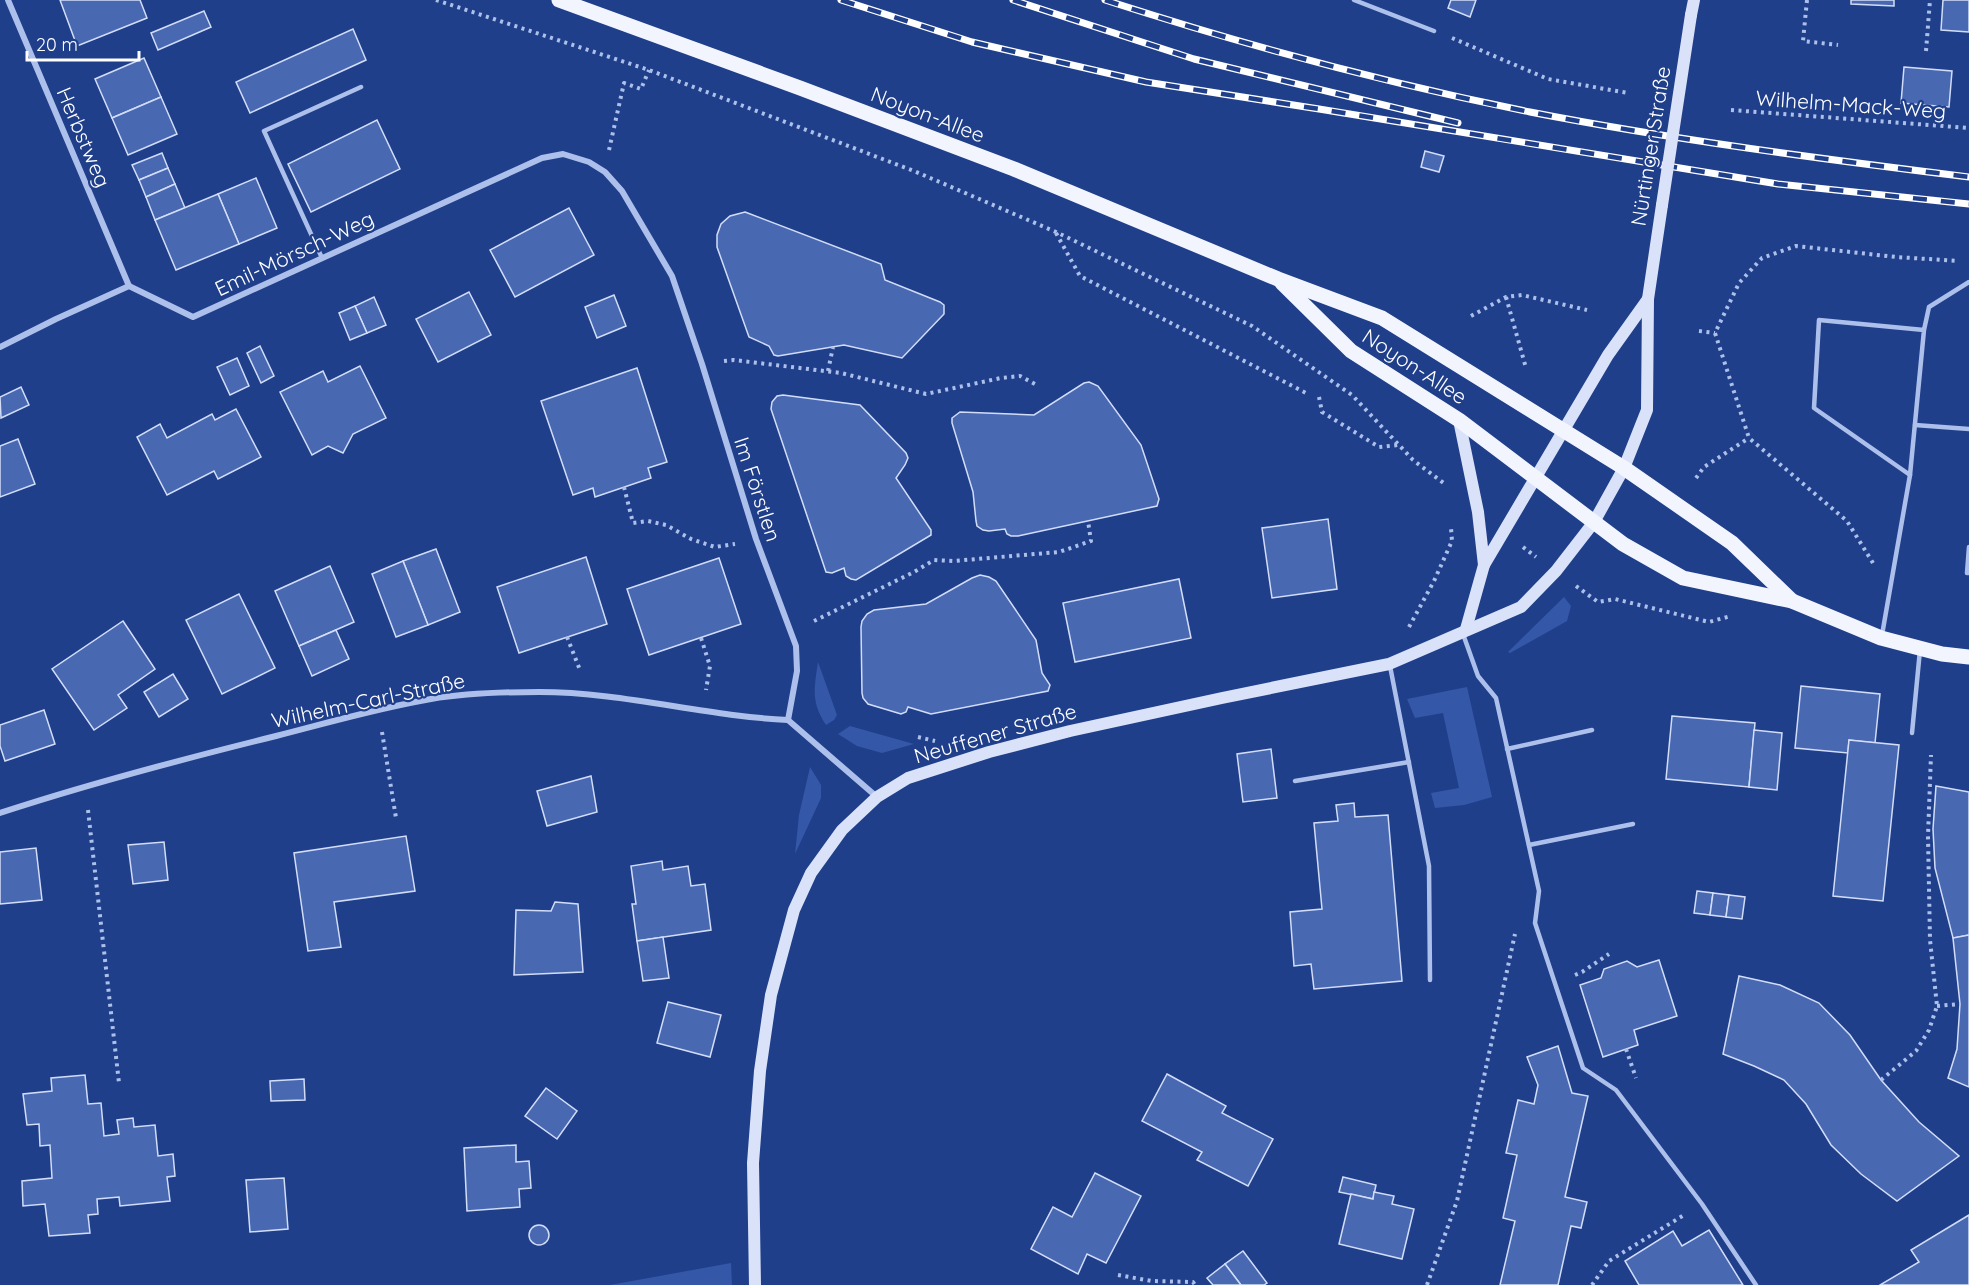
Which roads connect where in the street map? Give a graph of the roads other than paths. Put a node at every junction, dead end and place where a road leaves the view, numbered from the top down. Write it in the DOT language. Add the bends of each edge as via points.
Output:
graph roads {
  1 [pos="8,0"];
  2 [pos="559,0"];
  3 [pos="1354,0"];
  4 [pos="1694,0"];
  5 [pos="1434,31"];
  6 [pos="361,87"];
  7 [pos="605,172"];
  8 [pos="322,258"];
  9 [pos="1278,279"];
  10 [pos="1969,282"];
  11 [pos="129,286"];
  12 [pos="1648,299"];
  13 [pos="1924,330"];
  14 [pos="0,347"];
  15 [pos="1459,420"];
  16 [pos="1915,425"];
  17 [pos="1969,429"];
  18 [pos="1565,431"];
  19 [pos="1624,468"];
  20 [pos="1910,475"];
  21 [pos="1537,477"];
  22 [pos="1594,522"];
  23 [pos="1969,547"];
  24 [pos="1484,565"];
  25 [pos="1969,573"];
  26 [pos="1792,601"];
  27 [pos="1464,630"];
  28 [pos="1881,638"];
  29 [pos="1920,647"];
  30 [pos="1969,657"];
  31 [pos="1389,664"];
  32 [pos="788,720"];
  33 [pos="1592,730"];
  34 [pos="1912,733"];
  35 [pos="1507,748"];
  36 [pos="1409,762"];
  37 [pos="1295,781"];
  38 [pos="877,797"];
  39 [pos="0,813"];
  40 [pos="1633,824"];
  41 [pos="1529,846"];
  42 [pos="1430,980"];
  43 [pos="755,1285"];
  44 [pos="1756,1285"];
  1 -- 11 [label="street, Herbstweg"];
  2 -- 9 [label="main road, Noyon-Allee" via="1003,165"];
  3 -- 5 [label="lane"];
  4 -- 12 [label="main road, Nürtinger Straße, bridge"];
  6 -- 8 [label="lane" via="264,132"];
  7 -- 8 [label="street, Emil-Mörsch-Weg" via="589,162 562,154 542,158"];
  7 -- 32 [label="street, Im Förstlen" via="622,191 672,276 702,364 756,539 796,646"];
  8 -- 11 [label="street, Emil-Mörsch-Weg" via="193,317"];
  9 -- 15 [label="main road, Noyon-Allee" via="1351,351"];
  9 -- 18 [label="main road, Noyon-Allee" via="1382,318"];
  10 -- 13 [label="lane" via="1929,307"];
  11 -- 14 [label="street"];
  12 -- 18 [label="main road, Nürtinger Straße" via="1608,355"];
  12 -- 19 [label="main road, Nürtinger Straße" via="1647,410"];
  13 -- 16 [label="lane"];
  13 -- 20 [label="lane" via="1819,320 1814,408"];
  15 -- 21 [label="main road, Noyon-Allee"];
  15 -- 24 [label="main road" via="1478,512"];
  16 -- 17 [label="lane"];
  16 -- 20 [label="lane"];
  18 -- 19 [label="main road"];
  18 -- 21 [label="main road, Nürtinger Straße"];
  19 -- 22 [label="main road, Nürtinger Straße"];
  19 -- 26 [label="main road" via="1732,543"];
  20 -- 28 [label="lane"];
  21 -- 22 [label="main road"];
  21 -- 24 [label="main road"];
  22 -- 26 [label="main road" via="1623,544 1683,578"];
  22 -- 27 [label="main road, Nürtinger Straße" via="1556,571 1521,607"];
  23 -- 25 [label="lane"];
  24 -- 27 [label="main road"];
  26 -- 28 [label="main road"];
  27 -- 31 [label="main road, Neuffener Straße"];
  27 -- 35 [label="lane" via="1478,676 1496,698"];
  28 -- 29 [label="main road"];
  29 -- 30 [label="main road"];
  29 -- 34 [label="lane"];
  31 -- 36 [label="lane"];
  31 -- 38 [label="main road, Neuffener Straße" via="1210,700 989,752 908,778"];
  32 -- 38 [label="street"];
  32 -- 39 [label="street, Wilhelm-Carl-Straße" via="704,712 579,692 484,693 431,699 85,785"];
  33 -- 35 [label="lane"];
  35 -- 41 [label="lane"];
  36 -- 37 [label="lane"];
  36 -- 42 [label="lane" via="1429,866"];
  38 -- 43 [label="main road, Neuffener Straße" via="842,830 811,873 794,910 771,995 753,1163"];
  40 -- 41 [label="lane"];
  41 -- 44 [label="lane" via="1539,891 1535,924 1583,1068 1616,1090 1702,1204"];
}
